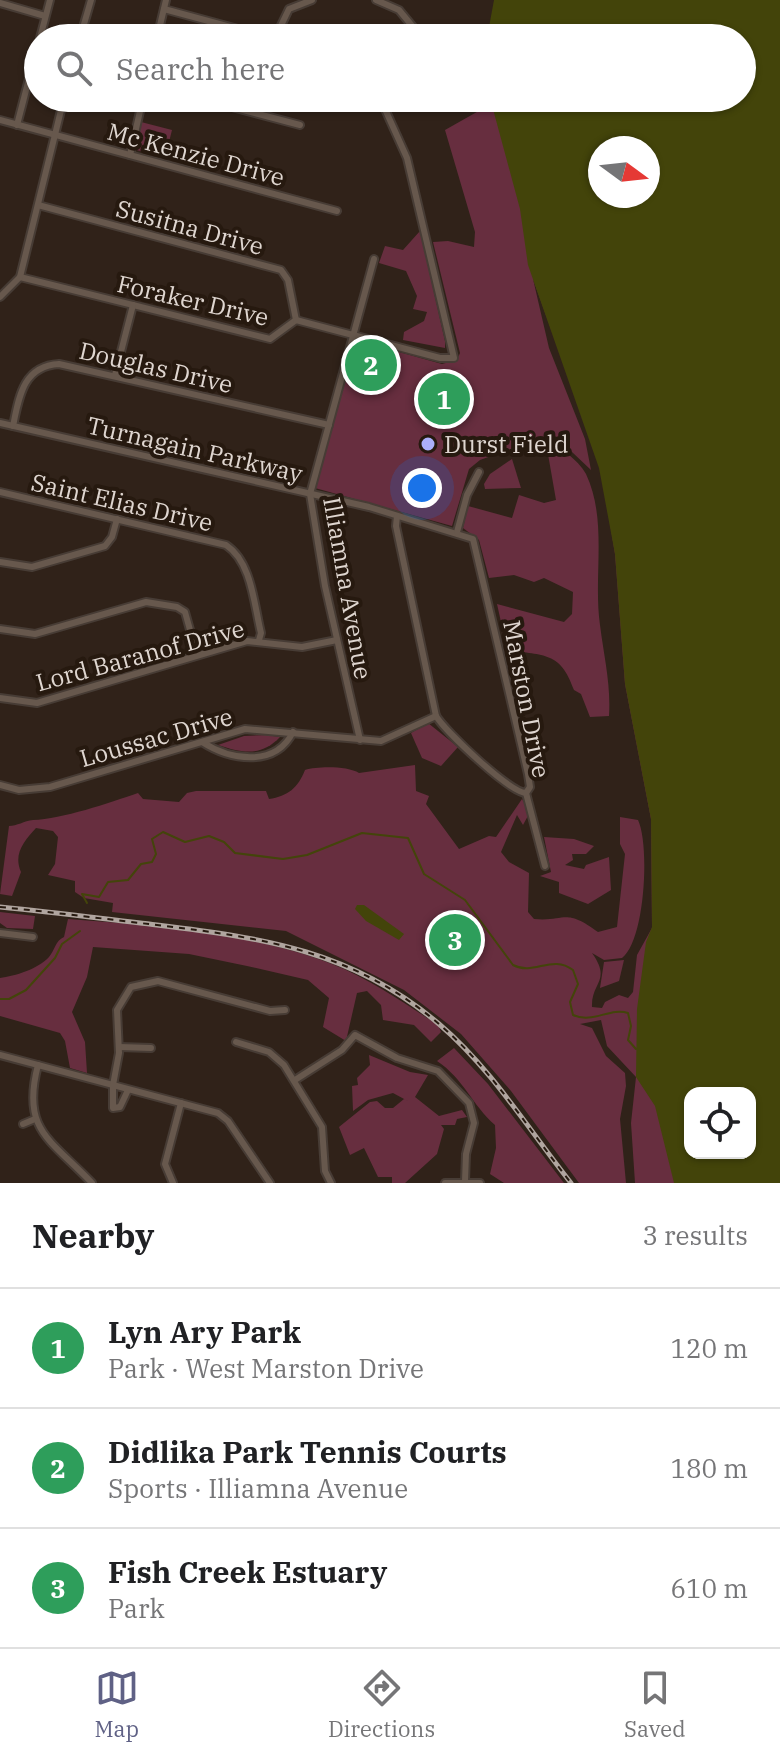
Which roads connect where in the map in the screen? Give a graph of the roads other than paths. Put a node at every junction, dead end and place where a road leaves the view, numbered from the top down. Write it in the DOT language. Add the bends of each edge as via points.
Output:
graph roads {
  1 [pos="50,0"];
  2 [pos="91,0"];
  3 [pos="166,0"];
  4 [pos="312,0"];
  5 [pos="376,0"];
  6 [pos="0,3"];
  7 [pos="164,9"];
  8 [pos="45,16"];
  9 [pos="43,24"];
  10 [pos="84,24"];
  11 [pos="160,24"];
  12 [pos="220,24"];
  13 [pos="281,24"];
  14 [pos="411,24"];
  15 [pos="24,98"];
  16 [pos="61,112"];
  17 [pos="140,112"];
  18 [pos="251,112"];
  19 [pos="386,112"];
  20 [pos="0,120"];
  21 [pos="17,125"];
  22 [pos="300,125"];
  23 [pos="57,136"];
  24 [pos="130,155"];
  25 [pos="38,205"];
  26 [pos="337,211"];
  27 [pos="374,259"];
  28 [pos="20,277"];
  29 [pos="0,297"];
  30 [pos="133,305"];
  31 [pos="296,320"];
  32 [pos="353,335"];
  33 [pos="115,375"];
  34 [pos="0,423"];
  35 [pos="329,425"];
  36 [pos="13,426"];
  37 [pos="479,472"];
  38 [pos="0,492"];
  39 [pos="310,494"];
  40 [pos="397,516"];
  41 [pos="117,519"];
  42 [pos="457,532"];
  43 [pos="473,539"];
  44 [pos="0,562"];
  45 [pos="0,629"];
  46 [pos="259,640"];
  47 [pos="337,640"];
  48 [pos="197,655"];
  49 [pos="0,698"];
  50 [pos="436,716"];
  51 [pos="293,732"];
  52 [pos="360,740"];
  53 [pos="202,742"];
  54 [pos="0,785"];
  55 [pos="526,793"];
  56 [pos="545,866"];
  57 [pos="0,933"];
  58 [pos="33,937"];
  59 [pos="285,1010"];
  60 [pos="236,1042"];
  61 [pos="119,1047"];
  62 [pos="151,1048"];
  63 [pos="0,1055"];
  64 [pos="38,1065"];
  65 [pos="295,1080"];
  66 [pos="113,1085"];
  67 [pos="128,1090"];
  68 [pos="181,1103"];
  69 [pos="35,1119"];
  70 [pos="23,1124"];
  71 [pos="465,1181"];
  72 [pos="92,1183"];
  73 [pos="173,1183"];
  74 [pos="270,1183"];
  75 [pos="331,1183"];
  76 [pos="445,1183"];
  77 [pos="480,1183"];
  1 -- 8 [label="street"];
  2 -- 10 [label="street"];
  3 -- 7 [label="street"];
  4 -- 13 [label="street" via="289,9"];
  5 -- 14 [label="street" via="399,10"];
  6 -- 8 [label="street"];
  7 -- 11 [label="street"];
  7 -- 12 [label="street"];
  8 -- 9 [label="street"];
  15 -- 21 [label="street"];
  16 -- 23 [label="street"];
  17 -- 24 [label="street"];
  18 -- 22 [label="street"];
  19 -- 32 [label="street, Foraker Drive" via="407,158 454,358"];
  20 -- 21 [label="street, Mc Kenzie Drive"];
  21 -- 23 [label="street, Mc Kenzie Drive"];
  23 -- 24 [label="street, Mc Kenzie Drive"];
  23 -- 25 [label="street"];
  24 -- 26 [label="street, Mc Kenzie Drive"];
  25 -- 28 [label="street"];
  25 -- 31 [label="street, Susitna Drive" via="281,270"];
  27 -- 32 [label="street, Illiamna Avenue"];
  28 -- 29 [label="street"];
  28 -- 30 [label="street, Foraker Drive"];
  30 -- 31 [label="street, Foraker Drive" via="270,339"];
  30 -- 33 [label="street"];
  31 -- 32 [label="street, Foraker Drive"];
  32 -- 35 [label="street, Illiamna Avenue"];
  33 -- 35 [label="street, Douglas Drive"];
  33 -- 36 [label="street, Douglas Drive" via="59,364 41,367 23,384"];
  34 -- 36 [label="street, Turnagain Parkway"];
  35 -- 39 [label="street, Illiamna Avenue"];
  36 -- 39 [label="street, Turnagain Parkway"];
  37 -- 42 [label="street"];
  38 -- 41 [label="street, Saint Elias Drive"];
  39 -- 40 [label="street, Turnagain Parkway"];
  39 -- 47 [label="street, Illiamna Avenue"];
  40 -- 42 [label="street, Turnagain Parkway"];
  40 -- 50 [label="street"];
  41 -- 44 [label="street" via="105,546 32,567"];
  41 -- 46 [label="street, Saint Elias Drive" via="221,543 235,551 244,566"];
  42 -- 43 [label="street, Turnagain Parkway"];
  43 -- 55 [label="street, Marston Drive" via="528,774"];
  45 -- 48 [label="street" via="35,634 151,602 183,610"];
  46 -- 47 [label="street, Lord Baranof Drive" via="295,647"];
  46 -- 48 [label="street, Lord Baranof Drive"];
  47 -- 52 [label="street, Illiamna Avenue"];
  48 -- 49 [label="street, Lord Baranof Drive" via="37,703"];
  50 -- 52 [label="street, Loussac Drive" via="389,739"];
  50 -- 55 [label="street" via="487,766"];
  51 -- 52 [label="street, Loussac Drive"];
  51 -- 53 [label="street, Loussac Drive" via="245,729"];
  51 -- 53 [label="street" via="283,745 257,758"];
  53 -- 54 [label="street, Loussac Drive" via="50,787 19,790"];
  55 -- 56 [label="street, Marston Drive"];
  57 -- 58 [label="street"];
  59 -- 61 [label="street" via="270,1011 146,981 131,987 118,1006"];
  60 -- 65 [label="street" via="274,1055"];
  61 -- 62 [label="street"];
  61 -- 66 [label="street"];
  63 -- 64 [label="street"];
  64 -- 66 [label="street"];
  64 -- 69 [label="street" via="30,1100"];
  65 -- 71 [label="street" via="342,1050 355,1035 397,1058 438,1071 469,1103 474,1123"];
  65 -- 75 [label="street" via="322,1127 325,1171"];
  66 -- 67 [label="street"];
  66 -- 67 [label="street" via="115,1109"];
  67 -- 68 [label="street"];
  68 -- 73 [label="street" via="165,1164"];
  68 -- 74 [label="street" via="225,1118"];
  69 -- 70 [label="street"];
  69 -- 72 [label="street"];
  71 -- 76 [label="street"];
  71 -- 77 [label="street"];
}
